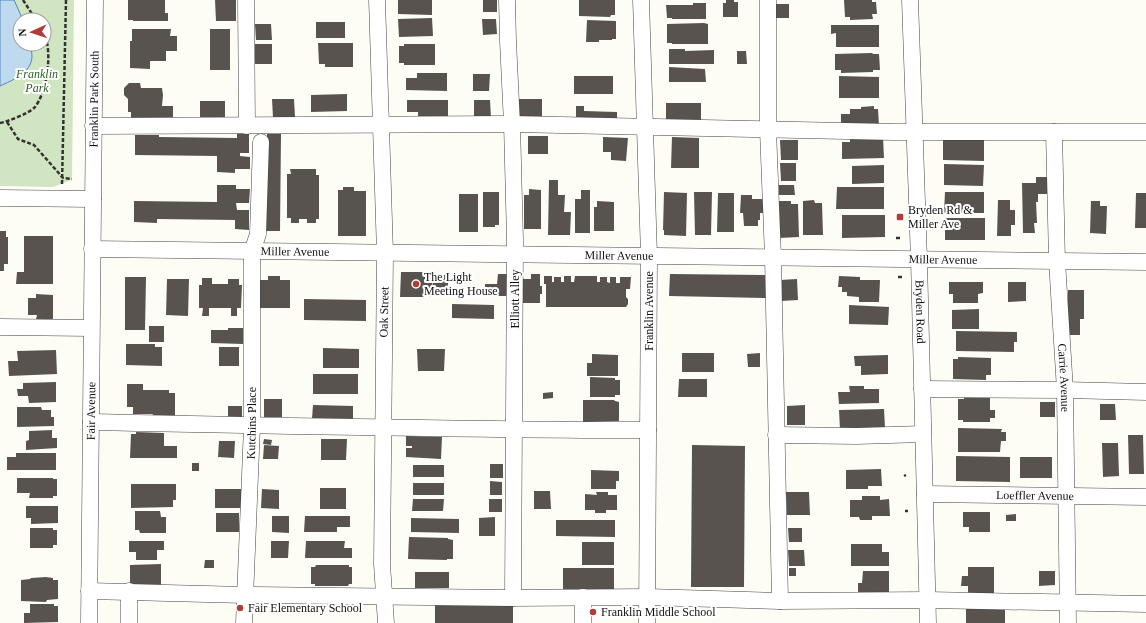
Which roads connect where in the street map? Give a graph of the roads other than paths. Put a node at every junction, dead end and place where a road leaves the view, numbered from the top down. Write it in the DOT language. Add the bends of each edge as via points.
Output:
graph roads {
  1 [pos="94,0"];
  2 [pos="246,0"];
  3 [pos="377,0"];
  4 [pos="507,0"];
  5 [pos="641,0"];
  6 [pos="768,0"];
  7 [pos="910,0"];
  8 [pos="512,124"];
  9 [pos="381,125"];
  10 [pos="93,126"];
  11 [pos="247,126"];
  12 [pos="645,128"];
  13 [pos="768,130"];
  14 [pos="1054,132"];
  15 [pos="1146,132"];
  16 [pos="915,133"];
  17 [pos="261,142"];
  18 [pos="0,198"];
  19 [pos="93,198"];
  20 [pos="92,249"];
  21 [pos="252,252"];
  22 [pos="385,253"];
  23 [pos="515,254"];
  24 [pos="649,256"];
  25 [pos="773,257"];
  26 [pos="919,260"];
  27 [pos="1057,261"];
  28 [pos="1146,262"];
  29 [pos="0,327"];
  30 [pos="92,328"];
  31 [pos="922,389"];
  32 [pos="1065,390"];
  33 [pos="1146,392"];
  34 [pos="91,422"];
  35 [pos="252,426"];
  36 [pos="383,428"];
  37 [pos="514,430"];
  38 [pos="648,430"];
  39 [pos="923,434"];
  40 [pos="776,435"];
  41 [pos="925,494"];
  42 [pos="1066,496"];
  43 [pos="1146,497"];
  44 [pos="89,590"];
  45 [pos="128,591"];
  46 [pos="245,595"];
  47 [pos="383,596"];
  48 [pos="648,596"];
  49 [pos="583,597"];
  50 [pos="513,598"];
  51 [pos="928,600"];
  52 [pos="780,601"];
  53 [pos="1068,603"];
  54 [pos="1146,604"];
  55 [pos="89,623"];
  56 [pos="129,623"];
  57 [pos="244,623"];
  58 [pos="386,623"];
  59 [pos="583,623"];
  60 [pos="647,623"];
  61 [pos="928,623"];
  62 [pos="1068,623"];
  1 -- 10 [label="street, Franklin Park South"];
  2 -- 11 [label="street"];
  3 -- 9 [label="street, Oak Street"];
  4 -- 8 [label="street, Elliott Alley"];
  5 -- 12 [label="street, Franklin Avenue"];
  6 -- 13 [label="street"];
  7 -- 16 [label="street, Bryden Road"];
  8 -- 9 [label="street"];
  8 -- 12 [label="street"];
  8 -- 23 [label="street, Elliott Alley"];
  9 -- 11 [label="street"];
  9 -- 22 [label="street, Oak Street"];
  10 -- 11 [label="street"];
  10 -- 19 [label="street, Franklin Park South"];
  12 -- 13 [label="street"];
  12 -- 24 [label="street, Franklin Avenue"];
  13 -- 16 [label="street"];
  13 -- 25 [label="street"];
  14 -- 15 [label="street"];
  14 -- 16 [label="street"];
  14 -- 27 [label="street, Carrie Avenue"];
  16 -- 26 [label="street, Bryden Road"];
  17 -- 21 [label="street, Kutchins Place" via="258,234"];
  18 -- 19 [label="street"];
  19 -- 20 [label="street, Fair Avenue"];
  20 -- 21 [label="street, Miller Avenue"];
  20 -- 30 [label="street, Fair Avenue"];
  21 -- 22 [label="street, Miller Avenue"];
  21 -- 35 [label="street, Kutchins Place"];
  22 -- 23 [label="street, Miller Avenue"];
  22 -- 36 [label="street, Oak Street"];
  23 -- 24 [label="street, Miller Avenue"];
  23 -- 37 [label="street, Elliott Alley"];
  24 -- 25 [label="street, Miller Avenue"];
  24 -- 38 [label="street, Franklin Avenue"];
  25 -- 26 [label="street, Miller Avenue"];
  25 -- 40 [label="street"];
  26 -- 27 [label="street, Miller Avenue"];
  26 -- 31 [label="street, Bryden Road"];
  27 -- 28 [label="street, Miller Avenue"];
  27 -- 32 [label="street, Carrie Avenue"];
  29 -- 30 [label="street"];
  30 -- 34 [label="street, Fair Avenue"];
  31 -- 32 [label="street"];
  31 -- 39 [label="street, Bryden Road"];
  32 -- 33 [label="street"];
  32 -- 42 [label="street, Carrie Avenue"];
  34 -- 35 [label="street"];
  34 -- 44 [label="street, Fair Avenue"];
  35 -- 36 [label="street"];
  35 -- 46 [label="street, Kutchins Place"];
  36 -- 37 [label="street"];
  36 -- 47 [label="street, Oak Street"];
  37 -- 38 [label="street"];
  37 -- 50 [label="street, Elliott Alley"];
  38 -- 48 [label="street, Franklin Avenue"];
  39 -- 40 [label="street"];
  39 -- 41 [label="street, Bryden Road"];
  40 -- 52 [label="street"];
  41 -- 42 [label="street, Loeffler Avenue"];
  41 -- 51 [label="street, Bryden Road"];
  42 -- 43 [label="street, Loeffler Avenue"];
  42 -- 53 [label="street, Carrie Avenue"];
  44 -- 45 [label="street"];
  44 -- 55 [label="street, Fair Avenue"];
  45 -- 46 [label="street"];
  45 -- 56 [label="street"];
  46 -- 47 [label="street"];
  46 -- 57 [label="street, Kutchins Place"];
  47 -- 50 [label="street"];
  47 -- 58 [label="street, Oak Street"];
  48 -- 49 [label="street"];
  48 -- 52 [label="street"];
  48 -- 60 [label="street, Franklin Avenue"];
  49 -- 50 [label="street"];
  49 -- 59 [label="street"];
  51 -- 52 [label="street"];
  51 -- 53 [label="street"];
  51 -- 61 [label="street, Bryden Road"];
  53 -- 54 [label="street"];
  53 -- 62 [label="street, Carrie Avenue"];
}
